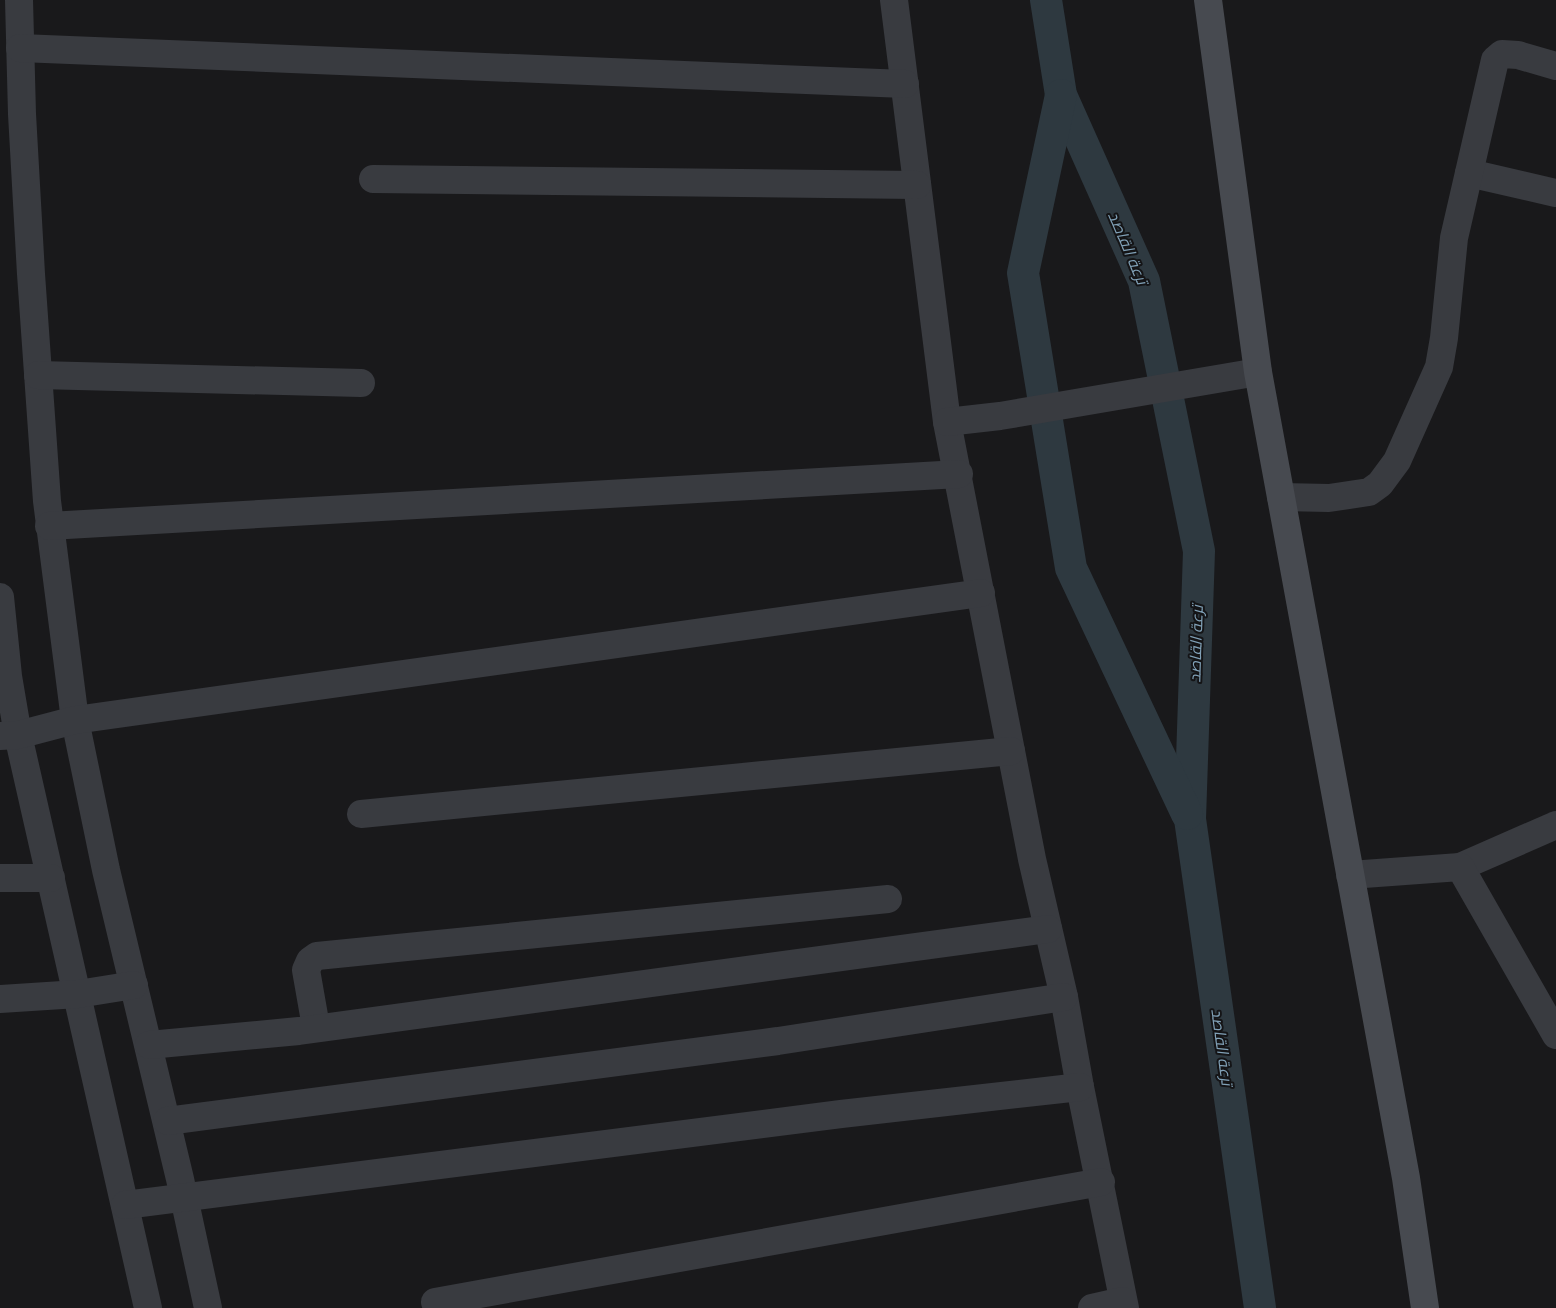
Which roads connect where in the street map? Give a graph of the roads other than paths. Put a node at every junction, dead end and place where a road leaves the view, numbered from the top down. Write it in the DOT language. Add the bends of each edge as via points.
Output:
graph roads {
  1 [pos="19,0"];
  2 [pos="894,0"];
  3 [pos="1208,0"];
  4 [pos="20,48"];
  5 [pos="1556,66"];
  6 [pos="905,84"];
  7 [pos="1469,173"];
  8 [pos="373,179"];
  9 [pos="917,185"];
  10 [pos="1556,193"];
  11 [pos="1258,372"];
  12 [pos="38,375"];
  13 [pos="361,382"];
  14 [pos="947,422"];
  15 [pos="959,474"];
  16 [pos="1281,497"];
  17 [pos="49,526"];
  18 [pos="980,593"];
  19 [pos="0,597"];
  20 [pos="76,720"];
  21 [pos="9,736"];
  22 [pos="1011,751"];
  23 [pos="361,814"];
  24 [pos="1556,825"];
  25 [pos="1460,868"];
  26 [pos="1350,875"];
  27 [pos="0,878"];
  28 [pos="50,878"];
  29 [pos="888,899"];
  30 [pos="1048,929"];
  31 [pos="134,985"];
  32 [pos="78,994"];
  33 [pos="1064,997"];
  34 [pos="0,999"];
  35 [pos="316,1027"];
  36 [pos="1556,1035"];
  37 [pos="149,1045"];
  38 [pos="1080,1087"];
  39 [pos="167,1121"];
  40 [pos="1101,1182"];
  41 [pos="184,1196"];
  42 [pos="125,1205"];
  43 [pos="435,1302"];
  44 [pos="1124,1304"];
  45 [pos="148,1308"];
  46 [pos="208,1308"];
  47 [pos="1092,1308"];
  48 [pos="1425,1308"];
  1 -- 4 [label="street"];
  2 -- 6 [label="street"];
  3 -- 11 [label="main road"];
  4 -- 6 [label="street"];
  4 -- 12 [label="street"];
  5 -- 7 [label="street" via="1518,55 1502,54 1495,60"];
  6 -- 9 [label="street"];
  7 -- 10 [label="street"];
  7 -- 16 [label="street" via="1454,238 1439,367 1397,461 1380,484 1369,492 1329,498"];
  8 -- 9 [label="street"];
  9 -- 14 [label="street"];
  11 -- 14 [label="street"];
  11 -- 16 [label="main road"];
  12 -- 13 [label="street"];
  12 -- 17 [label="street"];
  14 -- 15 [label="street"];
  15 -- 17 [label="street"];
  15 -- 18 [label="street"];
  16 -- 26 [label="main road"];
  17 -- 20 [label="street"];
  18 -- 20 [label="street"];
  18 -- 22 [label="street"];
  19 -- 21 [label="street" via="8,676"];
  20 -- 21 [label="street"];
  20 -- 31 [label="street" via="106,870"];
  21 -- 28 [label="street"];
  22 -- 23 [label="street"];
  22 -- 30 [label="street"];
  24 -- 25 [label="street"];
  25 -- 26 [label="street"];
  25 -- 36 [label="street"];
  26 -- 48 [label="main road" via="1406,1178"];
  27 -- 28 [label="street"];
  28 -- 32 [label="street"];
  29 -- 35 [label="street" via="317,956 306,970"];
  30 -- 33 [label="street"];
  30 -- 35 [label="street"];
  31 -- 32 [label="street"];
  31 -- 37 [label="street"];
  32 -- 34 [label="street"];
  32 -- 42 [label="street"];
  33 -- 38 [label="street"];
  33 -- 39 [label="street" via="778,1041"];
  35 -- 37 [label="street"];
  37 -- 39 [label="street"];
  38 -- 40 [label="street"];
  38 -- 41 [label="street"];
  39 -- 41 [label="street"];
  40 -- 43 [label="street"];
  40 -- 44 [label="street"];
  41 -- 42 [label="street"];
  41 -- 46 [label="street"];
  42 -- 45 [label="street"];
  44 -- 47 [label="street"];
}
